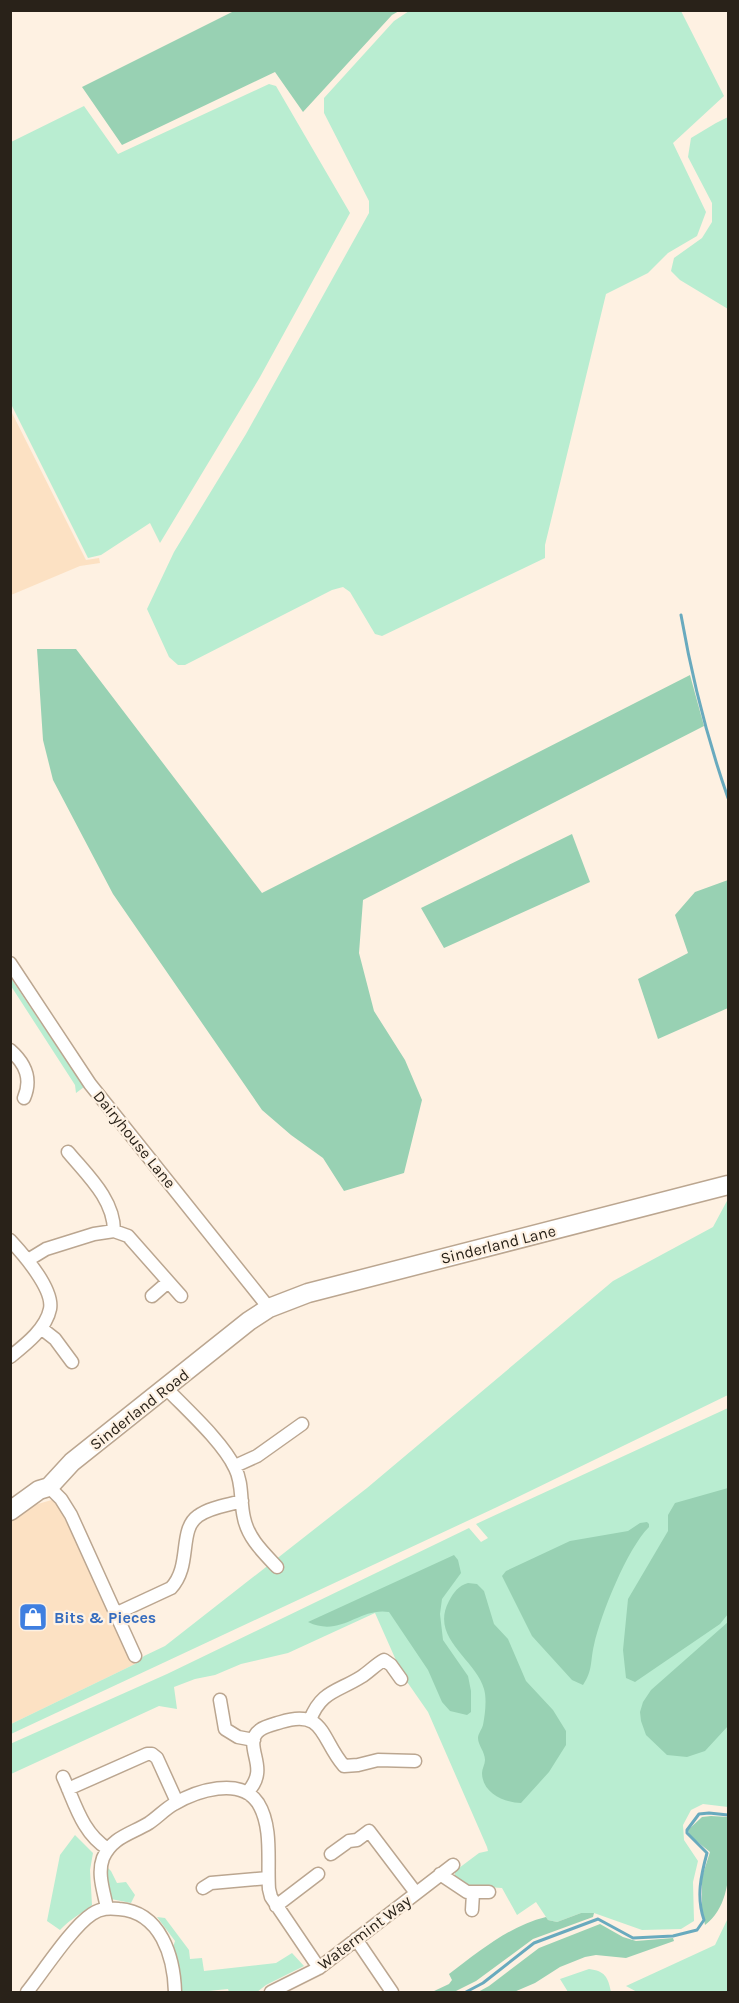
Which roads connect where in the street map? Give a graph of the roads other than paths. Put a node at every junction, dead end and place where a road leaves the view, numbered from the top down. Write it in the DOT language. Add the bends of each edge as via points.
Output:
graph roads {
  1 [pos="10,963"];
  2 [pos="10,1050"];
  3 [pos="24,1098"];
  4 [pos="68,1152"];
  5 [pos="729,1185"];
  6 [pos="114,1231"];
  7 [pos="10,1240"];
  8 [pos="27,1260"];
  9 [pos="168,1282"];
  10 [pos="152,1296"];
  11 [pos="181,1296"];
  12 [pos="269,1308"];
  13 [pos="41,1328"];
  14 [pos="10,1357"];
  15 [pos="72,1362"];
  16 [pos="166,1388"];
  17 [pos="302,1424"];
  18 [pos="235,1467"];
  19 [pos="49,1487"];
  20 [pos="242,1501"];
  21 [pos="10,1511"];
  22 [pos="277,1567"];
  23 [pos="115,1614"];
  24 [pos="135,1656"];
  25 [pos="401,1679"];
  26 [pos="220,1700"];
  27 [pos="310,1720"];
  28 [pos="254,1740"];
  29 [pos="415,1761"];
  30 [pos="63,1777"];
  31 [pos="68,1789"];
  32 [pos="247,1793"];
  33 [pos="177,1802"];
  34 [pos="108,1849"];
  35 [pos="331,1854"];
  36 [pos="453,1865"];
  37 [pos="318,1874"];
  38 [pos="440,1874"];
  39 [pos="268,1878"];
  40 [pos="204,1888"];
  41 [pos="489,1892"];
  42 [pos="416,1893"];
  43 [pos="473,1893"];
  44 [pos="276,1906"];
  45 [pos="107,1908"];
  46 [pos="472,1910"];
  47 [pos="356,1939"];
  48 [pos="319,1968"];
  49 [pos="27,1992"];
  50 [pos="175,1992"];
  51 [pos="271,1992"];
  52 [pos="392,1992"];
  1 -- 12 [label="street, Dairyhouse Lane" via="90,1084"];
  2 -- 3 [label="street" via="25,1070 29,1085"];
  4 -- 6 [label="street" via="106,1198"];
  5 -- 12 [label="street, Sinderland Lane" via="308,1293"];
  6 -- 8 [label="street" via="45,1249"];
  6 -- 9 [label="street" via="128,1236"];
  7 -- 8 [label="street"];
  8 -- 13 [label="street" via="45,1289 50,1308"];
  9 -- 10 [label="street"];
  9 -- 11 [label="street"];
  12 -- 16 [label="street, Sinderland Road"];
  13 -- 14 [label="street"];
  13 -- 15 [label="street"];
  16 -- 18 [label="street"];
  16 -- 19 [label="street, Sinderland Road" via="72,1462"];
  17 -- 18 [label="street"];
  18 -- 20 [label="street"];
  19 -- 21 [label="street, Sinderland Road"];
  19 -- 23 [label="street" via="71,1515"];
  20 -- 22 [label="street" via="248,1532"];
  20 -- 23 [label="street" via="197,1516 186,1536 183,1570 177,1582"];
  23 -- 24 [label="street"];
  25 -- 27 [label="street" via="384,1660 364,1676 328,1693 319,1701"];
  26 -- 28 [label="street" via="225,1729"];
  27 -- 28 [label="street" via="301,1718 261,1729"];
  27 -- 29 [label="street" via="319,1727 344,1766 378,1760"];
  28 -- 32 [label="street" via="258,1772"];
  30 -- 31 [label="street"];
  31 -- 33 [label="street" via="152,1754"];
  31 -- 34 [label="street" via="86,1828"];
  32 -- 33 [label="street" via="216,1788"];
  32 -- 39 [label="street" via="257,1802 264,1820"];
  33 -- 34 [label="street" via="154,1820 117,1839"];
  34 -- 45 [label="street" via="100,1868"];
  35 -- 42 [label="street" via="369,1831"];
  36 -- 38 [label="street, Watermint Way"];
  37 -- 44 [label="street"];
  38 -- 42 [label="street, Watermint Way"];
  38 -- 43 [label="street"];
  39 -- 40 [label="street" via="211,1883"];
  39 -- 44 [label="street"];
  41 -- 43 [label="street"];
  42 -- 47 [label="street, Watermint Way"];
  43 -- 46 [label="street"];
  44 -- 48 [label="street"];
  45 -- 49 [label="street" via="80,1924"];
  45 -- 50 [label="street" via="135,1911 157,1930 171,1958"];
  47 -- 48 [label="street, Watermint Way"];
  47 -- 52 [label="street"];
  48 -- 51 [label="street, Watermint Way"];
}
